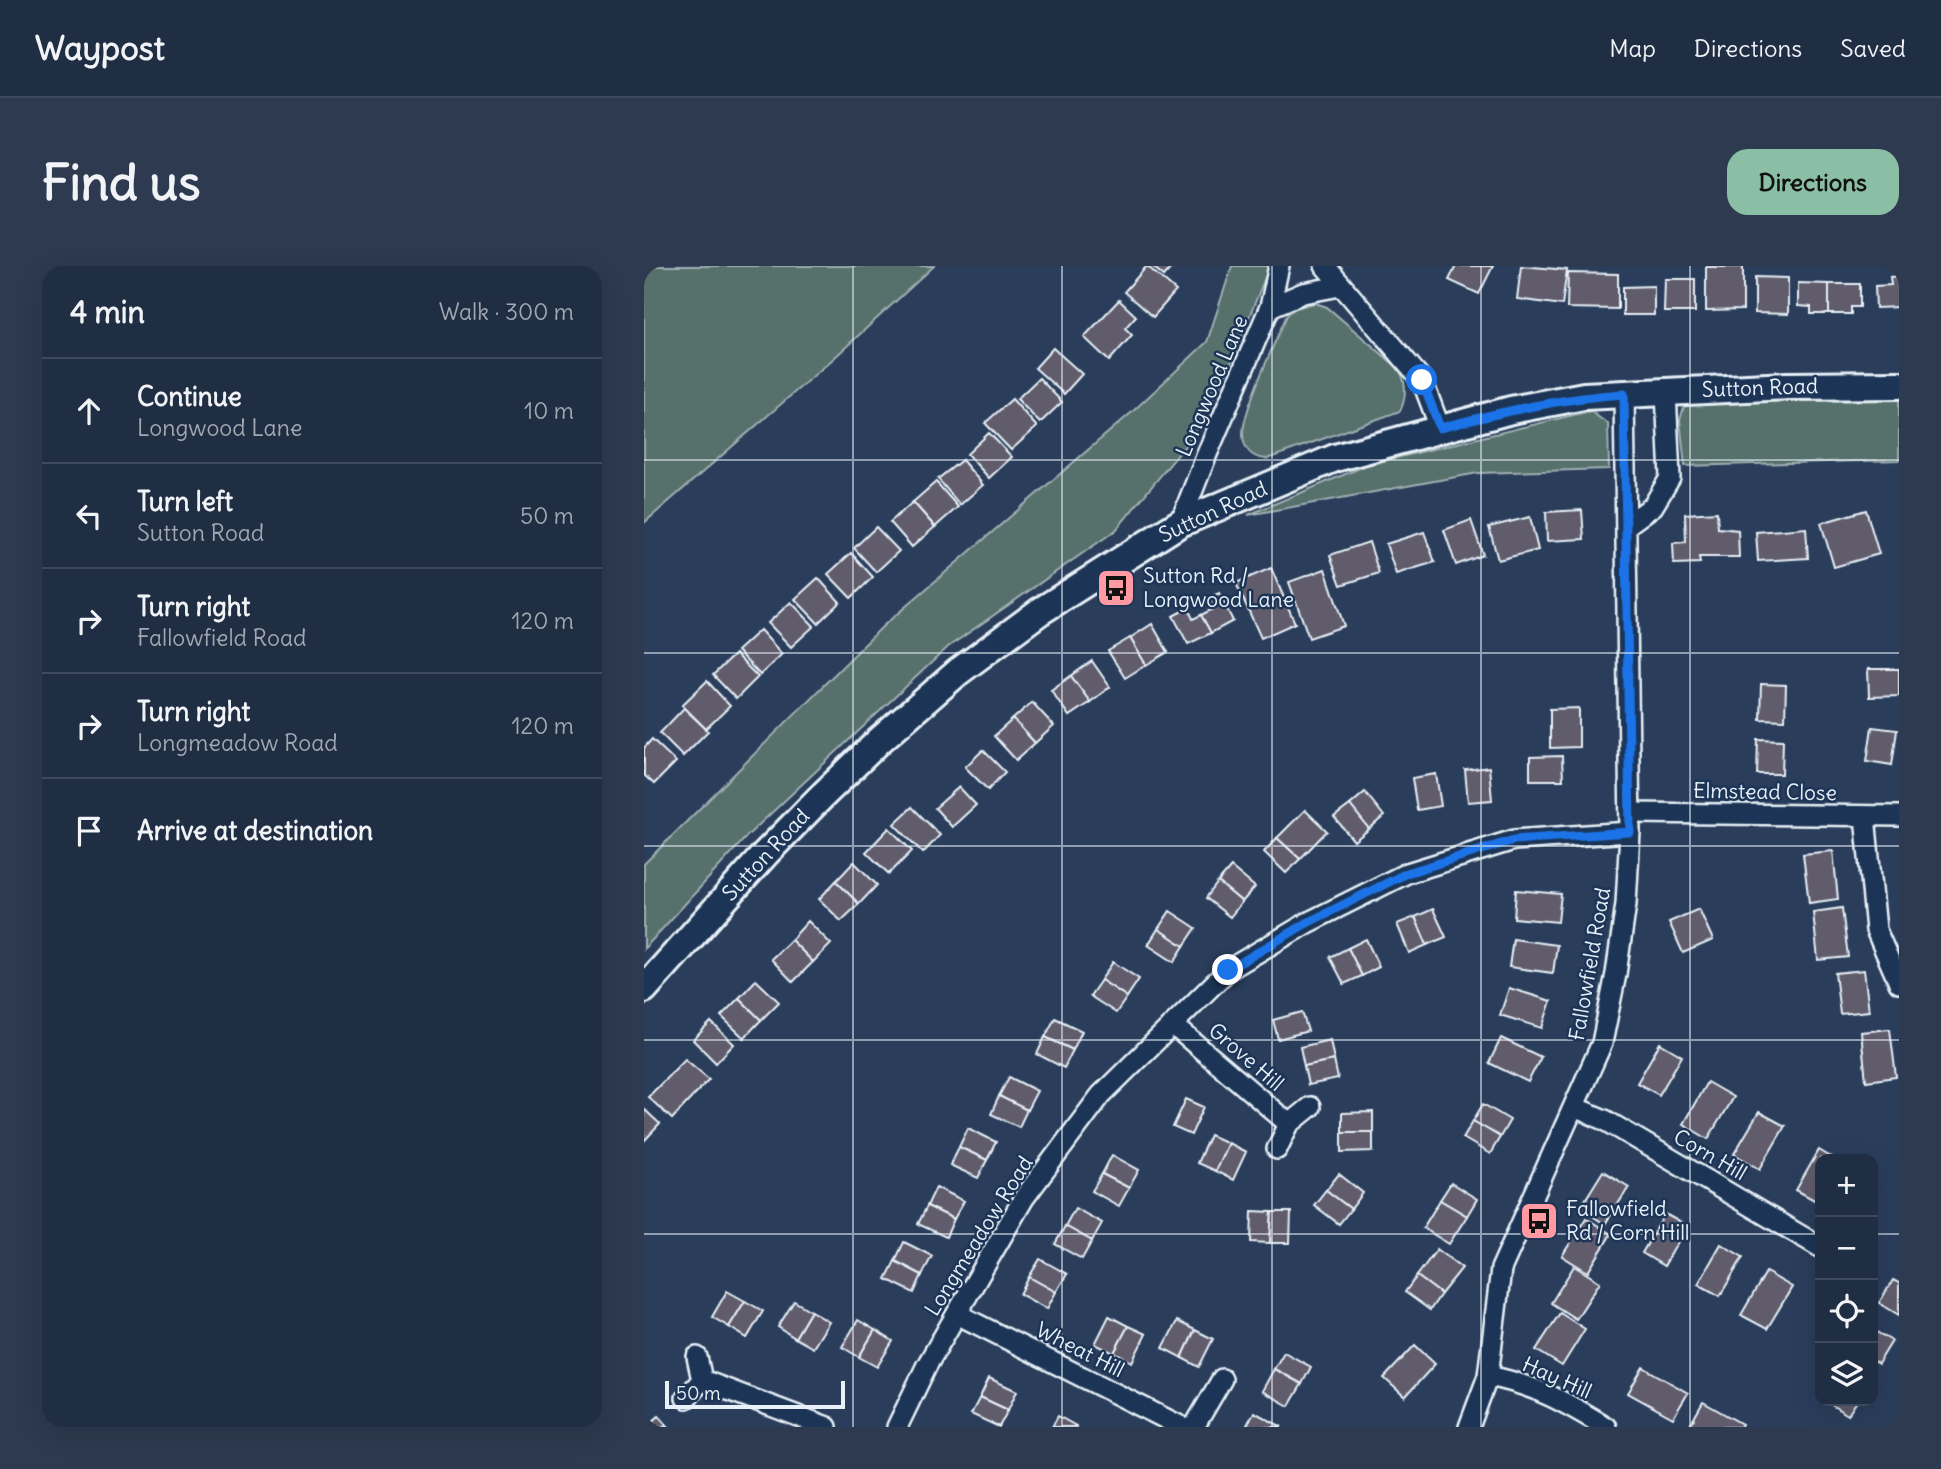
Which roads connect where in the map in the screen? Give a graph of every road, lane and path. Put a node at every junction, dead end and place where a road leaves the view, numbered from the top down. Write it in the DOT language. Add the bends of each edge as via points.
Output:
graph roads {
  1 [pos="1279,266"];
  2 [pos="1325,266"];
  3 [pos="1340,286"];
  4 [pos="1270,307"];
  5 [pos="1899,385"];
  6 [pos="1666,392"];
  7 [pos="1624,394"];
  8 [pos="1440,428"];
  9 [pos="1180,523"];
  10 [pos="1627,525"];
  11 [pos="1865,816"];
  12 [pos="1899,816"];
  13 [pos="1630,823"];
  14 [pos="1899,984"];
  15 [pos="644,989"];
  16 [pos="1174,1025"];
  17 [pos="1310,1107"];
  18 [pos="1574,1107"];
  19 [pos="1289,1124"];
  20 [pos="1277,1149"];
  21 [pos="1815,1244"];
  22 [pos="957,1314"];
  23 [pos="697,1357"];
  24 [pos="1488,1376"];
  25 [pos="1222,1379"];
  26 [pos="702,1380"];
  27 [pos="686,1398"];
  28 [pos="827,1427"];
  29 [pos="897,1427"];
  30 [pos="1182,1427"];
  31 [pos="1194,1427"];
  32 [pos="1469,1427"];
  33 [pos="1606,1427"];
  1 -- 4 [label="street, Longwood Lane"];
  2 -- 3 [label="street"];
  3 -- 4 [label="street" via="1303,293"];
  3 -- 8 [label="street" via="1422,380"];
  4 -- 9 [label="street, Longwood Lane"];
  5 -- 6 [label="main road, Sutton Road"];
  6 -- 7 [label="main road, Sutton Road"];
  6 -- 10 [label="street" via="1670,478 1653,506"];
  7 -- 8 [label="main road, Sutton Road" via="1523,407"];
  7 -- 10 [label="street, Fallowfield Road"];
  8 -- 9 [label="main road, Sutton Road" via="1335,458"];
  9 -- 15 [label="main road, Sutton Road" via="1040,612 958,672 821,797"];
  10 -- 13 [label="street, Fallowfield Road"];
  11 -- 12 [label="street, Elmstead Close"];
  11 -- 13 [label="street, Elmstead Close"];
  11 -- 14 [label="street" via="1876,930"];
  13 -- 16 [label="street, Longmeadow Road" via="1514,840 1407,873 1307,923 1228,970"];
  13 -- 18 [label="street, Fallowfield Road" via="1616,974 1602,1044"];
  16 -- 19 [label="street, Grove Hill"];
  16 -- 22 [label="street, Longmeadow Road" via="1101,1095 1024,1198"];
  17 -- 19 [label="street"];
  18 -- 21 [label="street, Corn Hill" via="1605,1120"];
  18 -- 24 [label="street, Fallowfield Road" via="1501,1269"];
  19 -- 20 [label="street"];
  22 -- 29 [label="street, Longmeadow Road"];
  22 -- 30 [label="street, Wheat Hill"];
  23 -- 26 [label="street"];
  24 -- 32 [label="street, Fallowfield Road"];
  24 -- 33 [label="street, Hay Hill" via="1558,1398"];
  25 -- 31 [label="street"];
  26 -- 27 [label="street"];
  26 -- 28 [label="street"];
}
